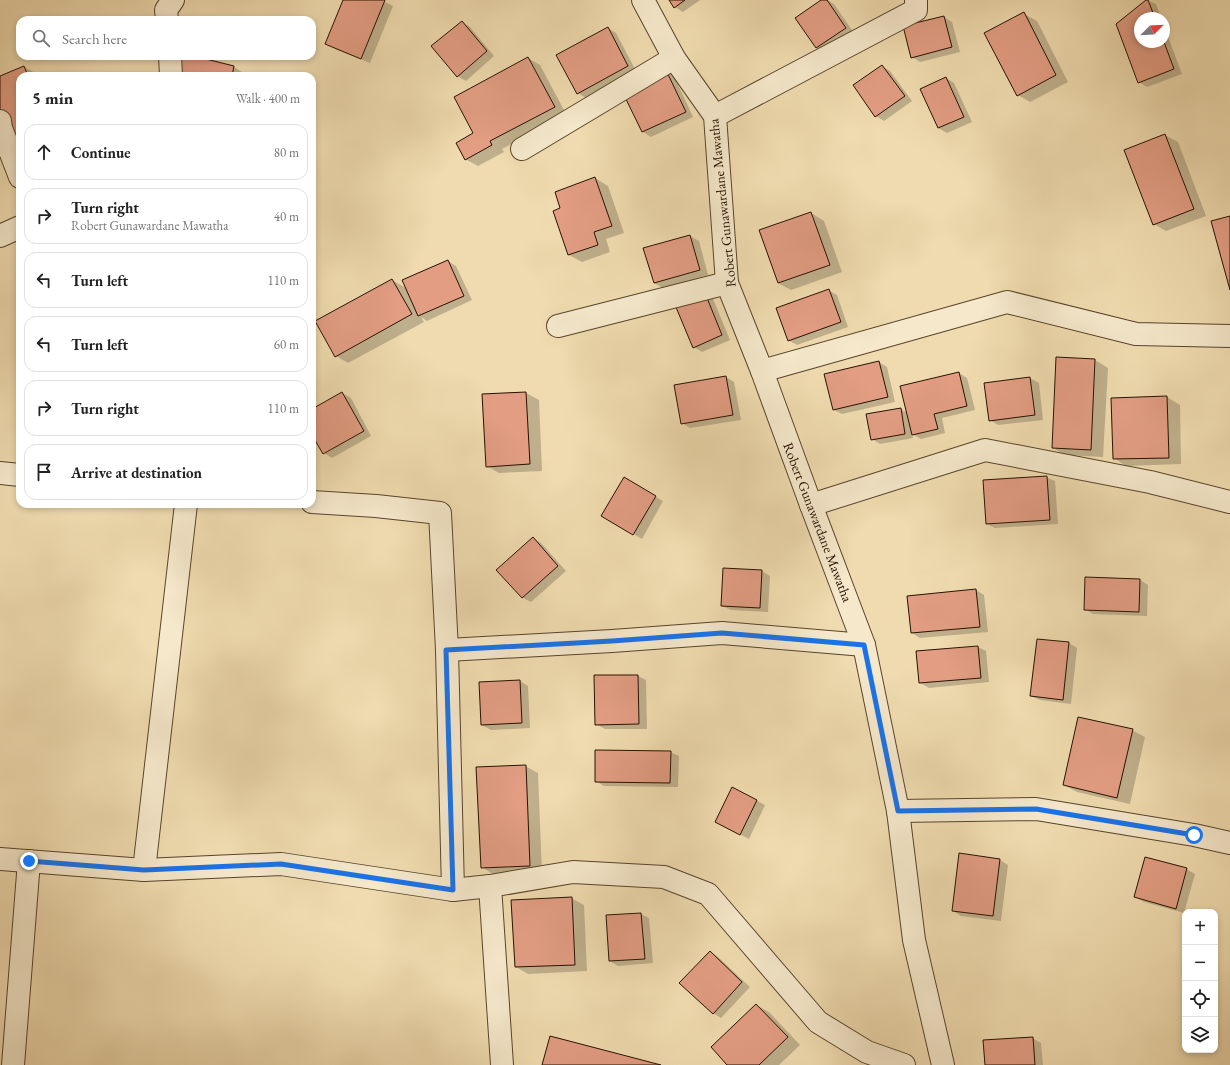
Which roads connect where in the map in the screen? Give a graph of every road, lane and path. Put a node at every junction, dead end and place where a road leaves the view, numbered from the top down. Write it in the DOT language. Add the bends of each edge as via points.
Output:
graph roads {
  1 [pos="173,0"];
  2 [pos="644,0"];
  3 [pos="916,0"];
  4 [pos="167,16"];
  5 [pos="674,58"];
  6 [pos="170,60"];
  7 [pos="171,72"];
  8 [pos="715,116"];
  9 [pos="0,121"];
  10 [pos="522,149"];
  11 [pos="16,167"];
  12 [pos="16,229"];
  13 [pos="0,236"];
  14 [pos="727,283"];
  15 [pos="558,326"];
  16 [pos="1230,336"];
  17 [pos="762,371"];
  18 [pos="0,472"];
  19 [pos="16,474"];
  20 [pos="316,502"];
  21 [pos="1230,502"];
  22 [pos="810,505"];
  23 [pos="186,508"];
  24 [pos="864,645"];
  25 [pos="446,650"];
  26 [pos="898,811"];
  27 [pos="1230,843"];
  28 [pos="0,859"];
  29 [pos="29,861"];
  30 [pos="144,870"];
  31 [pos="490,886"];
  32 [pos="453,890"];
  33 [pos="13,1065"];
  34 [pos="502,1065"];
  35 [pos="904,1065"];
  36 [pos="943,1065"];
  1 -- 4 [label="street" via="166,10"];
  2 -- 5 [label="street, Robert Gunawardane Mawatha"];
  3 -- 8 [label="street" via="916,10"];
  5 -- 8 [label="street, Robert Gunawardane Mawatha"];
  5 -- 10 [label="street"];
  6 -- 7 [label="street"];
  8 -- 14 [label="street, Robert Gunawardane Mawatha"];
  9 -- 11 [label="street"];
  12 -- 13 [label="street"];
  14 -- 15 [label="street"];
  14 -- 17 [label="street, Robert Gunawardane Mawatha"];
  16 -- 17 [label="street" via="1136,334 1007,302"];
  17 -- 22 [label="street, Robert Gunawardane Mawatha"];
  18 -- 19 [label="street"];
  20 -- 25 [label="street" via="440,513"];
  21 -- 22 [label="street" via="1150,482 985,450"];
  22 -- 24 [label="street, Robert Gunawardane Mawatha"];
  23 -- 30 [label="street"];
  24 -- 25 [label="street" via="722,633"];
  24 -- 26 [label="street, Robert Gunawardane Mawatha"];
  25 -- 32 [label="street"];
  26 -- 27 [label="street" via="1036,809"];
  26 -- 36 [label="street, Robert Gunawardane Mawatha" via="914,940"];
  28 -- 29 [label="street"];
  29 -- 30 [label="street"];
  29 -- 33 [label="street"];
  30 -- 32 [label="street" via="281,864"];
  31 -- 32 [label="street"];
  31 -- 34 [label="street"];
  31 -- 35 [label="street" via="573,872 664,877 708,894 818,1022 867,1052"];
}
